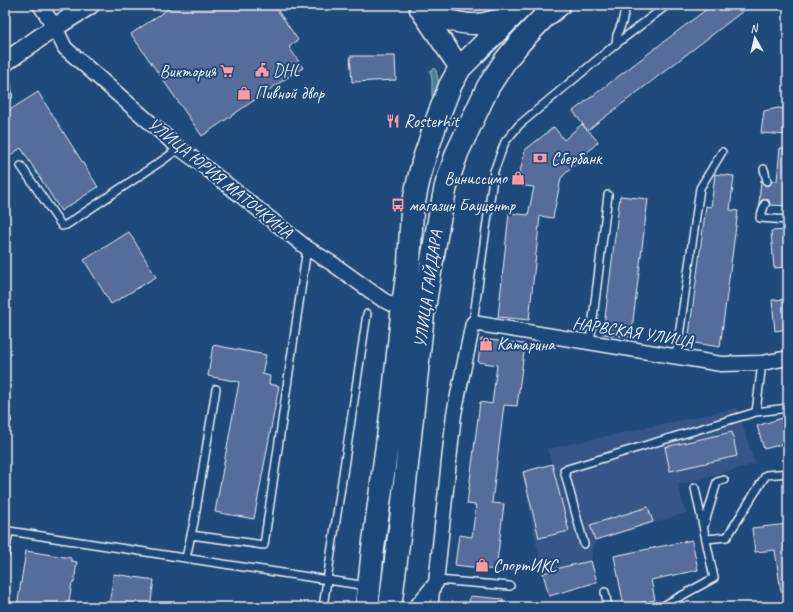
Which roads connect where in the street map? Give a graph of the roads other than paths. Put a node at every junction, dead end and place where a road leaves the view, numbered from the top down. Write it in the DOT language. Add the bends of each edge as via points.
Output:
graph roads {
  1 [pos="40,5"];
  2 [pos="90,5"];
  3 [pos="558,5"];
  4 [pos="626,5"];
  5 [pos="666,5"];
  6 [pos="420,9"];
  7 [pos="518,10"];
  8 [pos="54,27"];
  9 [pos="616,44"];
  10 [pos="5,62"];
  11 [pos="460,68"];
  12 [pos="5,72"];
  13 [pos="488,87"];
  14 [pos="5,98"];
  15 [pos="179,148"];
  16 [pos="722,152"];
  17 [pos="21,166"];
  18 [pos="764,169"];
  19 [pos="767,181"];
  20 [pos="608,195"];
  21 [pos="765,204"];
  22 [pos="788,220"];
  23 [pos="308,248"];
  24 [pos="404,305"];
  25 [pos="367,314"];
  26 [pos="473,323"];
  27 [pos="590,343"];
  28 [pos="676,357"];
  29 [pos="788,358"];
  30 [pos="762,363"];
  31 [pos="216,389"];
  32 [pos="788,408"];
  33 [pos="756,412"];
  34 [pos="788,473"];
  35 [pos="724,480"];
  36 [pos="695,488"];
  37 [pos="703,528"];
  38 [pos="191,535"];
  39 [pos="706,539"];
  40 [pos="584,544"];
  41 [pos="5,555"];
  42 [pos="186,558"];
  43 [pos="326,579"];
  44 [pos="437,581"];
  45 [pos="510,586"];
  46 [pos="605,592"];
  47 [pos="368,597"];
  48 [pos="323,607"];
  49 [pos="390,607"];
  50 [pos="416,607"];
  51 [pos="434,607"];
  52 [pos="608,607"];
  53 [pos="661,607"];
  1 -- 8 [label="street, УЛИЦА ЮРИЯ МАТОЧКИНА"];
  2 -- 8 [label="street"];
  3 -- 13 [label="main road, УЛИЦА ГАЙДАРА" via="521,41"];
  4 -- 9 [label="lane" via="616,35"];
  5 -- 9 [label="lane"];
  6 -- 7 [label="main road" via="469,24 491,22"];
  6 -- 11 [label="main road"];
  7 -- 11 [label="main road, УЛИЦА ГАЙДАРА"];
  8 -- 10 [label="street"];
  8 -- 15 [label="street, УЛИЦА ЮРИЯ МАТОЧКИНА" via="65,48"];
  9 -- 26 [label="lane" via="519,125 505,142 494,171"];
  11 -- 13 [label="main road"];
  11 -- 24 [label="main road, УЛИЦА ГАЙДАРА" via="438,117 417,187 412,212"];
  12 -- 14 [label="lane" via="8,96"];
  13 -- 49 [label="main road, УЛИЦА ГАЙДАРА" via="457,153 446,186 438,225 424,314"];
  15 -- 17 [label="lane" via="62,226"];
  15 -- 23 [label="street, УЛИЦА ЮРИЯ МАТОЧКИНА"];
  16 -- 28 [label="lane" via="700,188"];
  18 -- 19 [label="lane"];
  20 -- 27 [label="lane"];
  21 -- 22 [label="lane" via="760,218"];
  23 -- 24 [label="street, УЛИЦА ЮРИЯ МАТОЧКИНА" via="383,300 391,304"];
  23 -- 38 [label="lane" via="264,545"];
  24 -- 47 [label="main road, УЛИЦА ГАЙДАРА"];
  25 -- 43 [label="lane"];
  26 -- 27 [label="street, НАРВСКАЯ УЛИЦА"];
  26 -- 44 [label="street" via="454,414"];
  27 -- 28 [label="street, НАРВСКАЯ УЛИЦА"];
  28 -- 30 [label="street, НАРВСКАЯ УЛИЦА" via="721,364"];
  29 -- 30 [label="street, НАРВСКАЯ УЛИЦА"];
  30 -- 33 [label="lane"];
  31 -- 38 [label="lane"];
  32 -- 33 [label="lane"];
  33 -- 40 [label="lane" via="564,470"];
  34 -- 39 [label="lane" via="766,474 727,537"];
  35 -- 37 [label="lane" via="717,482"];
  36 -- 37 [label="lane"];
  37 -- 39 [label="lane"];
  38 -- 42 [label="lane"];
  39 -- 53 [label="lane" via="714,578"];
  41 -- 42 [label="lane" via="9,531"];
  42 -- 43 [label="lane"];
  43 -- 47 [label="lane"];
  43 -- 48 [label="lane"];
  44 -- 45 [label="lane"];
  44 -- 50 [label="street"];
  44 -- 51 [label="lane"];
  46 -- 52 [label="lane"];
}
